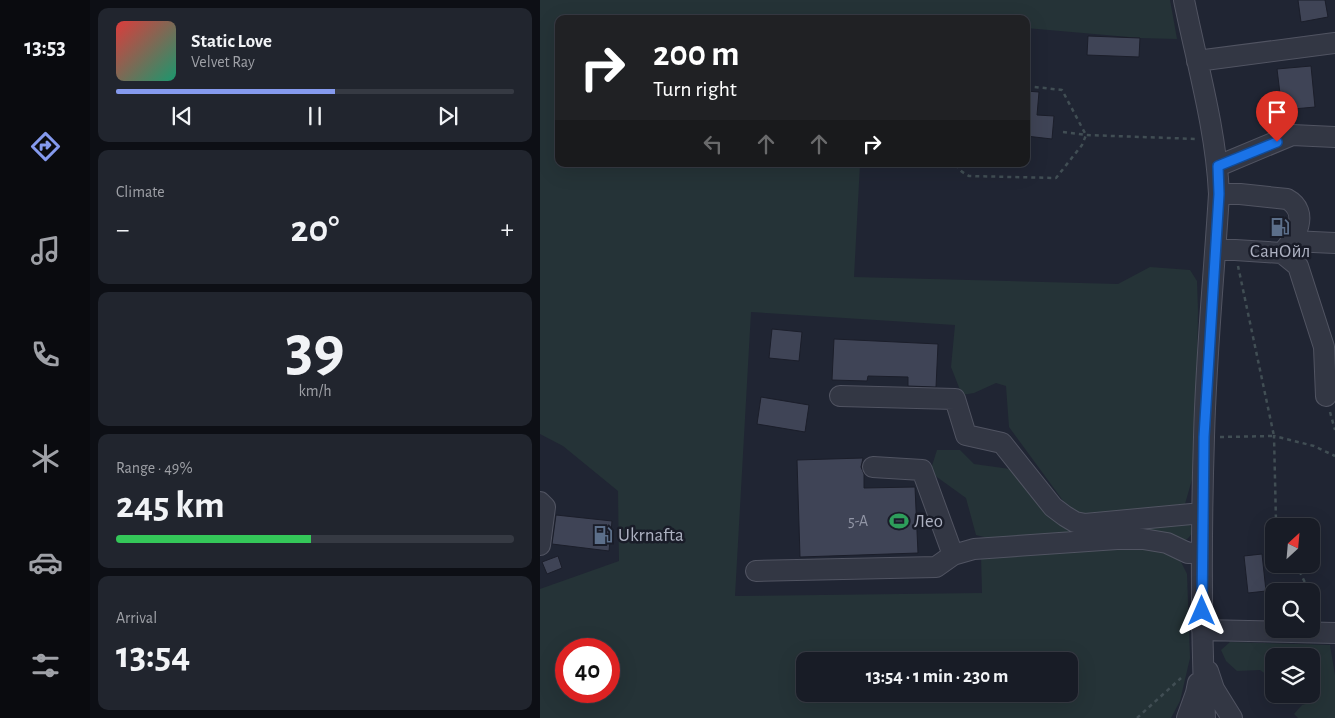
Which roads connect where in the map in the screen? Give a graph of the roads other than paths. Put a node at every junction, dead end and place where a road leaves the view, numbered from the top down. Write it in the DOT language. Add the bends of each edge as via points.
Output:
graph roads {
  1 [pos="1184,0"];
  2 [pos="1335,43"];
  3 [pos="1197,61"];
  4 [pos="1335,137"];
  5 [pos="1218,166"];
  6 [pos="1219,194"];
  7 [pos="1335,243"];
  8 [pos="1287,247"];
  9 [pos="1225,250"];
  10 [pos="840,396"];
  11 [pos="1326,396"];
  12 [pos="873,467"];
  13 [pos="540,502"];
  14 [pos="1202,513"];
  15 [pos="540,546"];
  16 [pos="1202,552"];
  17 [pos="953,555"];
  18 [pos="756,571"];
  19 [pos="1202,630"];
  20 [pos="1335,633"];
  21 [pos="1202,659"];
  22 [pos="1188,718"];
  23 [pos="1205,718"];
  24 [pos="1232,718"];
  1 -- 3 [label="street"];
  2 -- 3 [label="street"];
  3 -- 5 [label="street"];
  4 -- 5 [label="street" via="1292,135"];
  5 -- 6 [label="street"];
  6 -- 8 [label="street" via="1293,202 1299,217 1297,230"];
  6 -- 9 [label="street"];
  7 -- 8 [label="street"];
  8 -- 9 [label="street"];
  8 -- 11 [label="street" via="1298,266 1324,347"];
  9 -- 14 [label="street" via="1204,437"];
  10 -- 14 [label="street" via="955,399 966,435 1002,443 1053,507 1075,522 1085,524"];
  12 -- 17 [label="street" via="922,470"];
  13 -- 15 [label="street" via="545,507"];
  14 -- 16 [label="street"];
  16 -- 17 [label="street" via="1188,553 1168,543 1117,539 974,549"];
  16 -- 19 [label="street"];
  17 -- 18 [label="street" via="936,567"];
  19 -- 20 [label="street"];
  19 -- 21 [label="street"];
  21 -- 22 [label="street"];
  21 -- 23 [label="street"];
  21 -- 24 [label="street" via="1214,689"];
}
